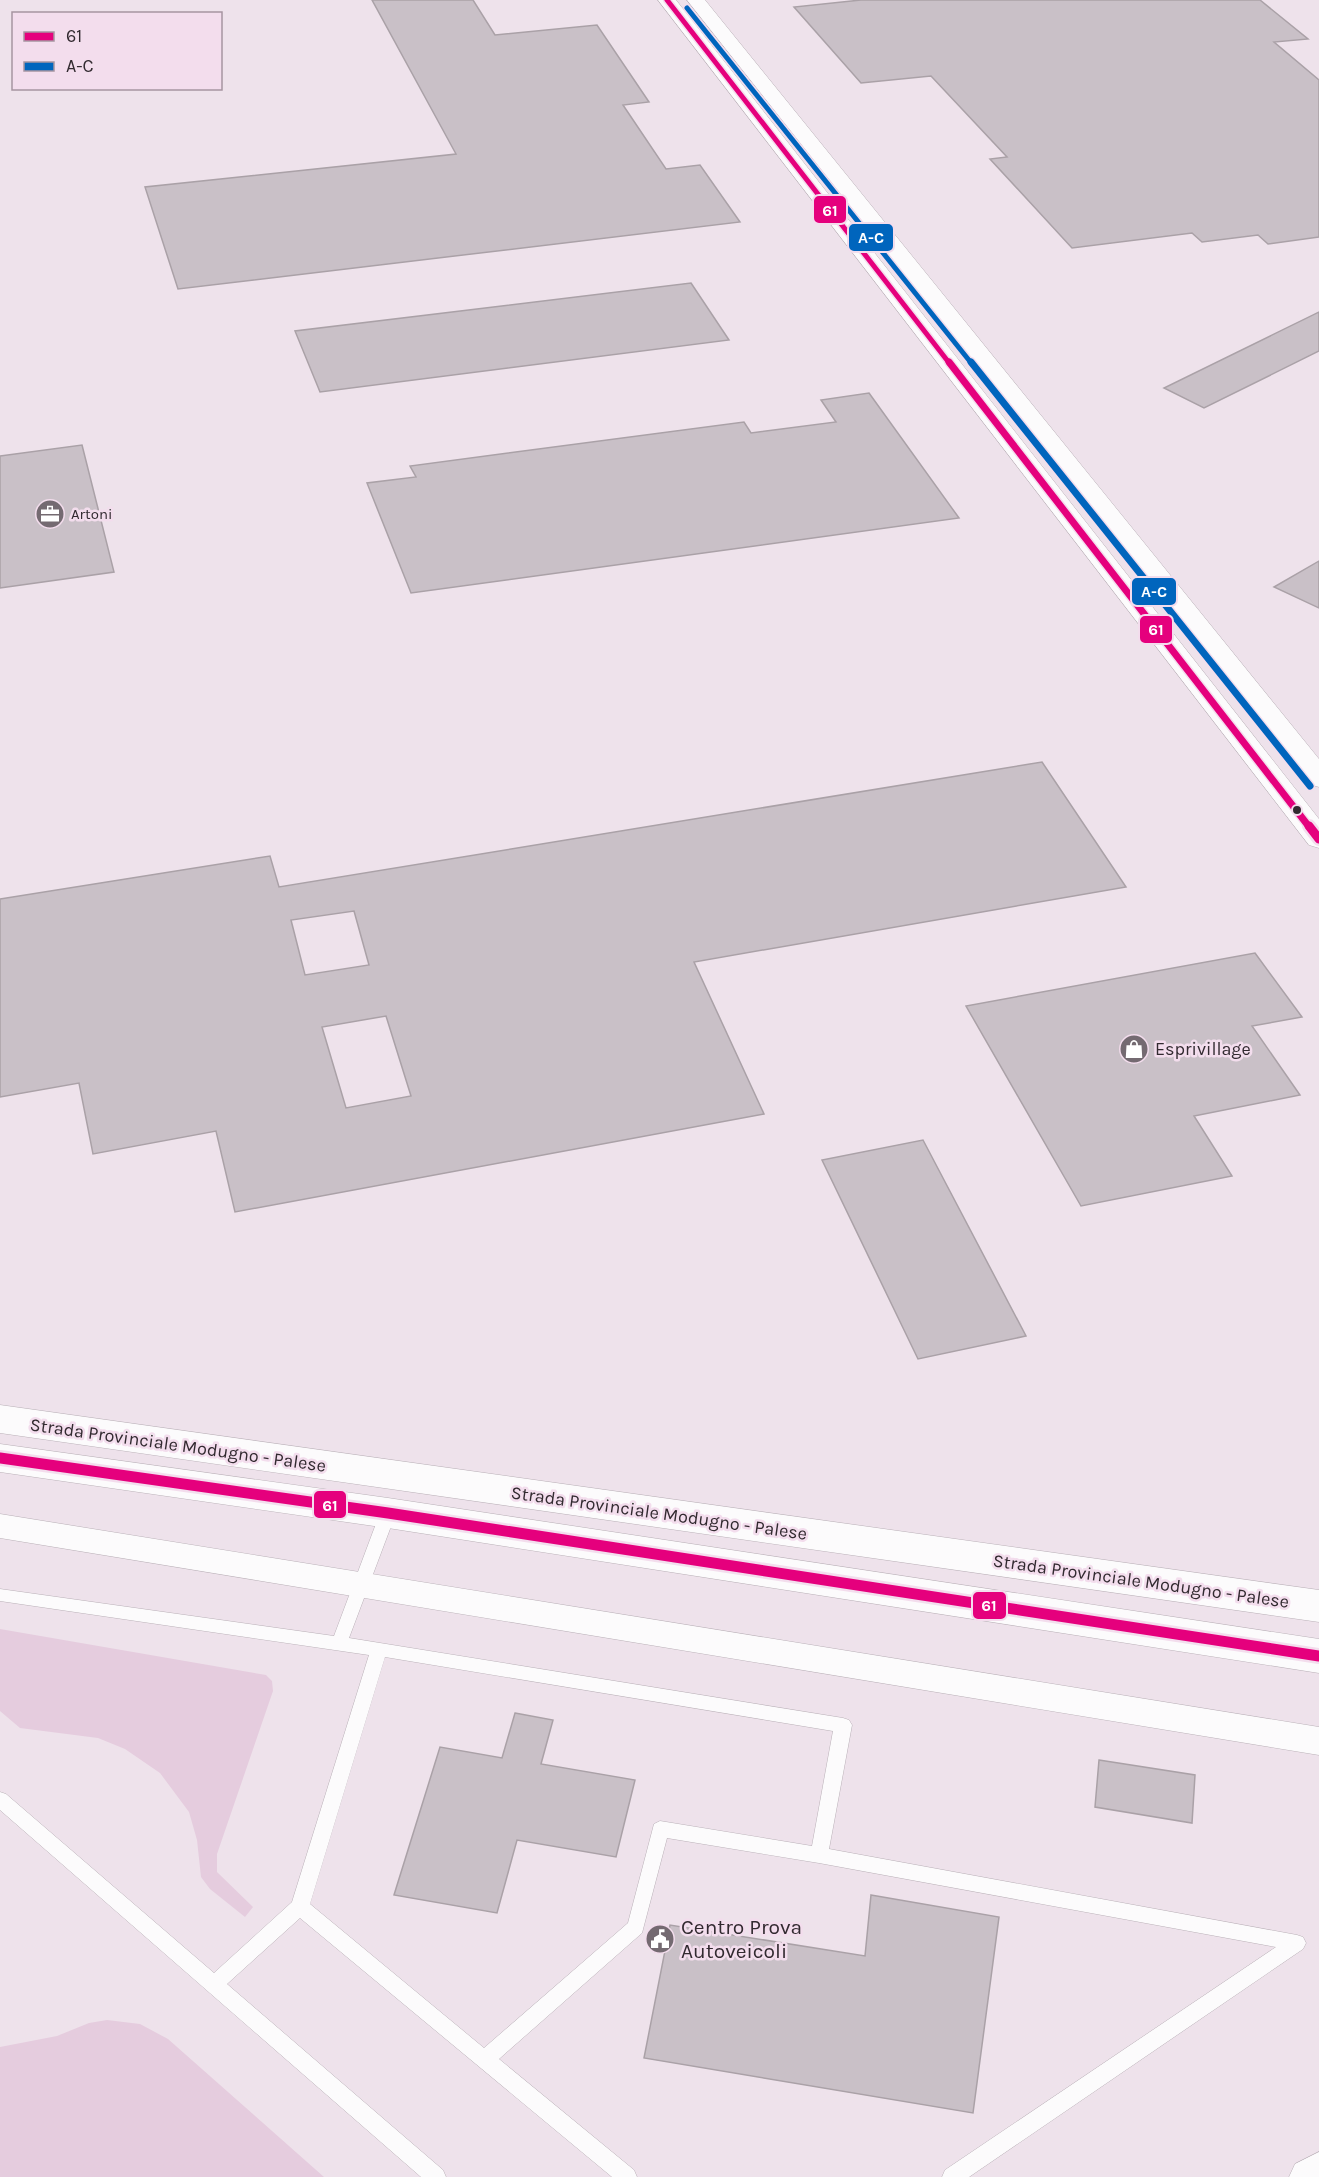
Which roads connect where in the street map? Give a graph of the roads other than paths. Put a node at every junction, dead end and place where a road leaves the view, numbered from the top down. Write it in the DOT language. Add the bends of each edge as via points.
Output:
graph roads {
  1 [pos="667,0"];
  2 [pos="696,0"];
  3 [pos="1319,778"];
  4 [pos="1319,839"];
  5 [pos="0,1419"];
  6 [pos="0,1458"];
  7 [pos="388,1513"];
  8 [pos="0,1526"];
  9 [pos="361,1585"];
  10 [pos="0,1594"];
  11 [pos="1319,1606"];
  12 [pos="339,1642"];
  13 [pos="379,1649"];
  14 [pos="1319,1656"];
  15 [pos="1319,1741"];
  16 [pos="0,1799"];
  17 [pos="819,1855"];
  18 [pos="300,1906"];
  19 [pos="214,1984"];
  20 [pos="485,2059"];
  21 [pos="1319,2171"];
  22 [pos="436,2177"];
  23 [pos="627,2177"];
  24 [pos="952,2177"];
  25 [pos="1310,2177"];
  1 -- 4 [label="street"];
  2 -- 3 [label="street"];
  5 -- 11 [label="street, Strada Provinciale Modugno - Palese"];
  6 -- 7 [label="street, Strada Provinciale Modugno - Palese"];
  7 -- 9 [label="lane"];
  7 -- 14 [label="street, Strada Provinciale Modugno - Palese"];
  8 -- 9 [label="street"];
  9 -- 12 [label="lane"];
  9 -- 15 [label="street"];
  10 -- 12 [label="lane"];
  12 -- 13 [label="lane"];
  13 -- 17 [label="lane" via="843,1725"];
  13 -- 18 [label="lane"];
  16 -- 19 [label="lane"];
  17 -- 20 [label="lane" via="660,1829 636,1927"];
  17 -- 24 [label="lane" via="1297,1943"];
  18 -- 19 [label="lane"];
  18 -- 20 [label="lane"];
  19 -- 22 [label="lane"];
  20 -- 23 [label="lane"];
  21 -- 25 [label="street"];
}
